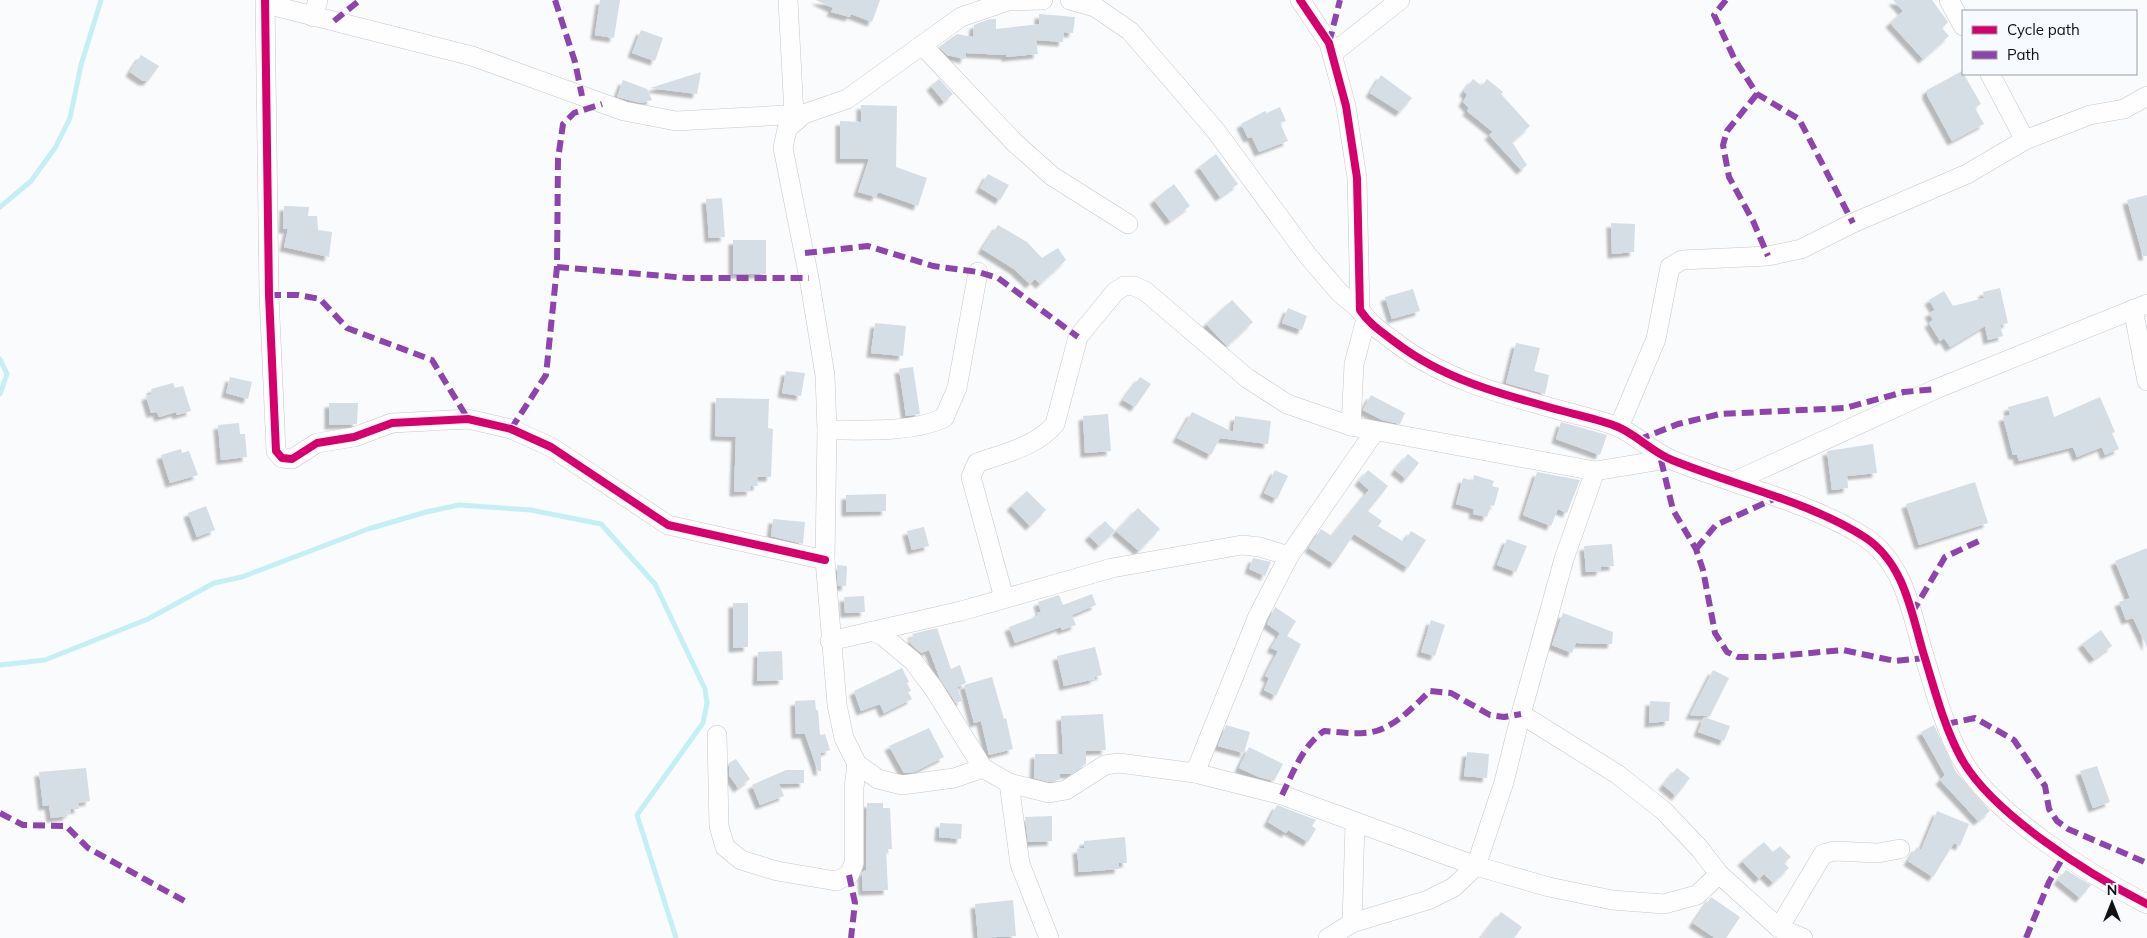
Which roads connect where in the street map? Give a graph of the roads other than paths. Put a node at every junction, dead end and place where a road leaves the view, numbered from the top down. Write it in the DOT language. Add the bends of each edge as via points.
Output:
graph roads {
  1 [pos="788,0"];
  2 [pos="1042,0"];
  3 [pos="1070,0"];
  4 [pos="1300,0"];
  5 [pos="1400,0"];
  6 [pos="1949,0"];
  7 [pos="266,2"];
  8 [pos="1092,3"];
  9 [pos="316,9"];
  10 [pos="1962,24"];
  11 [pos="922,45"];
  12 [pos="1333,53"];
  13 [pos="1991,75"];
  14 [pos="2147,96"];
  15 [pos="799,114"];
  16 [pos="2026,140"];
  17 [pos="1128,224"];
  18 [pos="978,272"];
  19 [pos="2140,306"];
  20 [pos="1363,315"];
  21 [pos="2147,381"];
  22 [pos="1351,426"];
  23 [pos="1619,427"];
  24 [pos="827,430"];
  25 [pos="1375,431"];
  26 [pos="1668,459"];
  27 [pos="1595,471"];
  28 [pos="1733,482"];
  29 [pos="1289,556"];
  30 [pos="825,560"];
  31 [pos="1004,598"];
  32 [pos="872,631"];
  33 [pos="830,641"];
  34 [pos="1521,714"];
  35 [pos="716,736"];
  36 [pos="857,764"];
  37 [pos="982,768"];
  38 [pos="1195,773"];
  39 [pos="1009,783"];
  40 [pos="1355,824"];
  41 [pos="1900,849"];
  42 [pos="1476,866"];
  43 [pos="1719,874"];
  44 [pos="2147,904"];
  45 [pos="1352,923"];
  46 [pos="1779,928"];
  47 [pos="1049,938"];
  48 [pos="1328,938"];
  49 [pos="1802,938"];
  1 -- 15 [label="street"];
  2 -- 11 [label="street" via="1008,1 961,17"];
  3 -- 8 [label="street"];
  4 -- 12 [label="street"];
  5 -- 12 [label="street"];
  6 -- 10 [label="street"];
  7 -- 9 [label="street"];
  7 -- 30 [label="street" via="269,294 276,452 282,458 292,459 317,443 354,437 392,423 468,419 511,430 551,446 668,524"];
  8 -- 20 [label="street" via="1130,31 1173,80 1216,131 1308,256"];
  9 -- 15 [label="street" via="472,56 624,111 676,121"];
  11 -- 15 [label="street" via="847,99"];
  11 -- 17 [label="street" via="1015,144 1052,176"];
  12 -- 20 [label="street" via="1346,106 1357,178"];
  13 -- 16 [label="street"];
  14 -- 16 [label="street" via="2124,109 2090,115"];
  15 -- 24 [label="street" via="787,129 783,148 814,307 824,375"];
  16 -- 23 [label="street" via="1966,174 1801,249 1768,256 1682,260 1670,266 1656,339"];
  18 -- 24 [label="street" via="957,388 944,418 931,424 873,430"];
  19 -- 21 [label="street"];
  19 -- 28 [label="street" via="1936,389"];
  20 -- 22 [label="street" via="1354,364"];
  20 -- 23 [label="street" via="1413,354 1444,372 1486,390"];
  22 -- 25 [label="street"];
  22 -- 31 [label="street" via="1287,404 1246,378 1145,291 1124,286 1115,292 1078,337 1055,424 1046,436 977,463 971,477"];
  23 -- 26 [label="street"];
  24 -- 30 [label="street"];
  25 -- 27 [label="street"];
  25 -- 29 [label="street"];
  26 -- 27 [label="street"];
  26 -- 28 [label="street"];
  27 -- 34 [label="street" via="1564,560"];
  28 -- 44 [label="street" via="1829,517 1868,540 1890,561 1903,585 1946,724 1961,758 1987,793 2024,826"];
  29 -- 31 [label="street" via="1242,545 1112,568"];
  29 -- 38 [label="street" via="1258,616"];
  30 -- 33 [label="street"];
  31 -- 32 [label="street"];
  32 -- 33 [label="street"];
  32 -- 37 [label="street" via="913,661"];
  33 -- 36 [label="street" via="844,738"];
  34 -- 42 [label="street" via="1504,782"];
  34 -- 43 [label="street" via="1617,774 1648,799 1700,849"];
  35 -- 36 [label="street" via="719,826 725,847 741,860 777,871 836,881 848,875 854,864"];
  36 -- 37 [label="street" via="878,779 902,785 954,778"];
  37 -- 39 [label="street"];
  38 -- 39 [label="street" via="1119,763 1105,765 1066,790 1049,793"];
  38 -- 40 [label="street" via="1282,795"];
  39 -- 47 [label="street" via="1020,864"];
  40 -- 42 [label="street"];
  40 -- 45 [label="street"];
  41 -- 46 [label="street" via="1878,853 1834,851 1823,854"];
  42 -- 43 [label="street" via="1612,900 1664,904 1697,895"];
  42 -- 45 [label="street" via="1454,887 1428,900"];
  43 -- 46 [label="street"];
  45 -- 48 [label="street"];
  46 -- 49 [label="street"];
}
